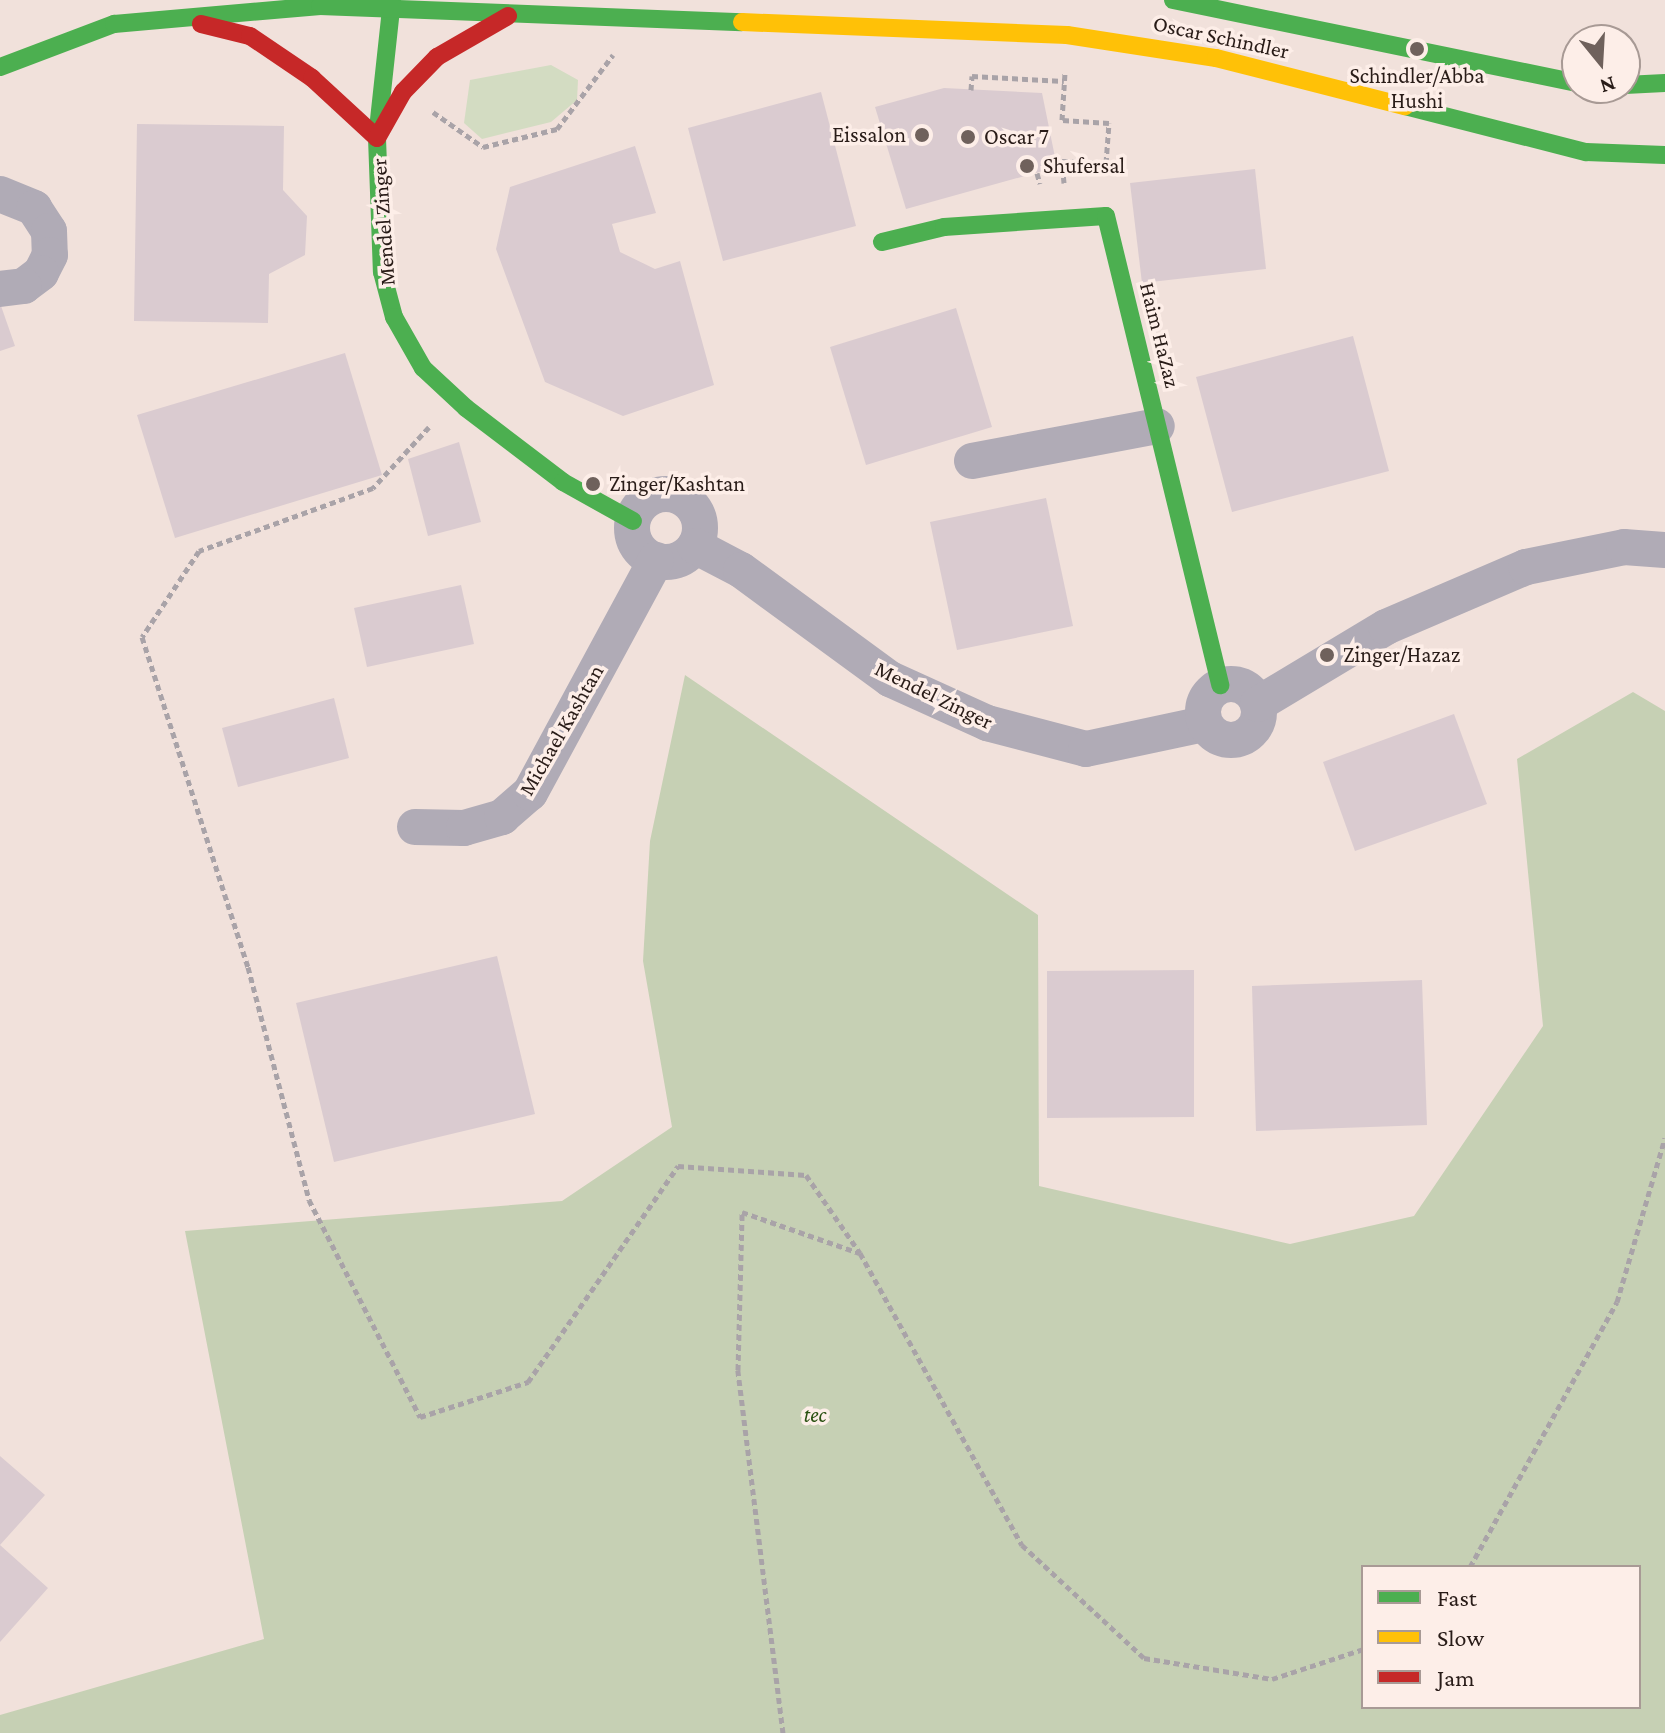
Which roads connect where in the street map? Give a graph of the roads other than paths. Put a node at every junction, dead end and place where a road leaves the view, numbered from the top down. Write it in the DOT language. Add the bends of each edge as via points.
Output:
graph roads {
  1 [pos="1173,0"];
  2 [pos="392,5"];
  3 [pos="166,16"];
  4 [pos="508,16"];
  5 [pos="0,67"];
  6 [pos="1561,80"];
  7 [pos="1665,83"];
  8 [pos="1641,84"];
  9 [pos="377,138"];
  10 [pos="1665,155"];
  11 [pos="0,194"];
  12 [pos="882,242"];
  13 [pos="0,289"];
  14 [pos="1157,426"];
  15 [pos="972,461"];
  16 [pos="633,521"];
  17 [pos="695,546"];
  18 [pos="1665,550"];
  19 [pos="656,560"];
  20 [pos="1220,685"];
  21 [pos="1258,704"];
  22 [pos="1204,724"];
  23 [pos="415,827"];
  1 -- 6 [label="main road, Oscar Schindler"];
  2 -- 3 [label="main road, Oscar Schindler"];
  2 -- 4 [label="main road, Oscar Schindler"];
  2 -- 9 [label="main road, Mendel Zinger"];
  3 -- 5 [label="main road, Oscar Schindler" via="114,24"];
  3 -- 9 [label="main road" via="250,36 312,78"];
  4 -- 9 [label="main road" via="437,57 403,92"];
  4 -- 10 [label="main road, Oscar Schindler" via="1067,35 1216,58 1586,152"];
  7 -- 8 [label="main road"];
  9 -- 16 [label="main road, Mendel Zinger" via="382,272 394,317 423,368 563,482"];
  11 -- 13 [label="street" via="34,208 49,231 50,255 41,273 24,286"];
  12 -- 14 [label="main road, Haim HaZaz" via="944,227 1106,216"];
  14 -- 15 [label="street"];
  14 -- 20 [label="main road, Haim HaZaz"];
  16 -- 17 [label="street" via="653,496 674,494 698,514"];
  16 -- 19 [label="street" via="634,541"];
  17 -- 19 [label="street" via="682,558"];
  17 -- 22 [label="street, Mendel Zinger" via="741,570 890,679 987,723 1086,749"];
  18 -- 21 [label="street" via="1624,547 1526,567 1386,627"];
  19 -- 23 [label="street, Michael Kashtan" via="530,793 502,817 464,828"];
  20 -- 21 [label="street" via="1248,689"];
  20 -- 22 [label="street" via="1202,705"];
  21 -- 22 [label="street" via="1257,723 1235,740 1217,737"];
}
